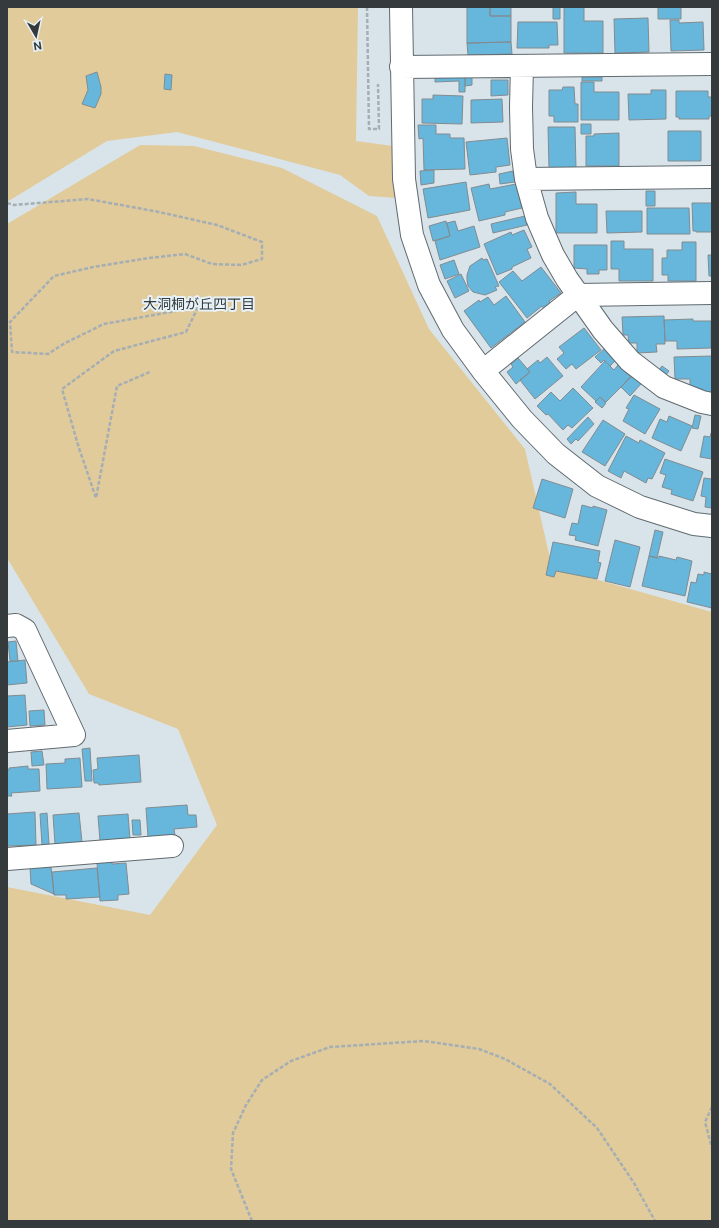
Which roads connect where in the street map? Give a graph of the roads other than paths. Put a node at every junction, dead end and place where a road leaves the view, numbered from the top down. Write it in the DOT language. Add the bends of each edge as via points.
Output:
graph roads {
  1 [pos="401,7"];
  2 [pos="712,64"];
  3 [pos="522,66"];
  4 [pos="401,67"];
  5 [pos="712,177"];
  6 [pos="526,179"];
  7 [pos="712,293"];
  8 [pos="578,295"];
  9 [pos="483,371"];
  10 [pos="712,404"];
  11 [pos="712,526"];
  12 [pos="7,626"];
  13 [pos="7,741"];
  14 [pos="172,846"];
  15 [pos="7,859"];
  1 -- 4 [label="street"];
  2 -- 3 [label="street"];
  3 -- 4 [label="street"];
  3 -- 6 [label="street" via="522,142"];
  4 -- 9 [label="street" via="404,179 412,235 429,285 453,330"];
  5 -- 6 [label="street"];
  6 -- 8 [label="street" via="537,218 553,255"];
  7 -- 8 [label="street"];
  8 -- 9 [label="street"];
  8 -- 10 [label="street" via="603,330 630,360 664,387"];
  9 -- 11 [label="street" via="522,419 556,454 597,486 640,507 694,524"];
  12 -- 13 [label="street" via="16,625 25,630 74,735"];
  14 -- 15 [label="street"];
}
